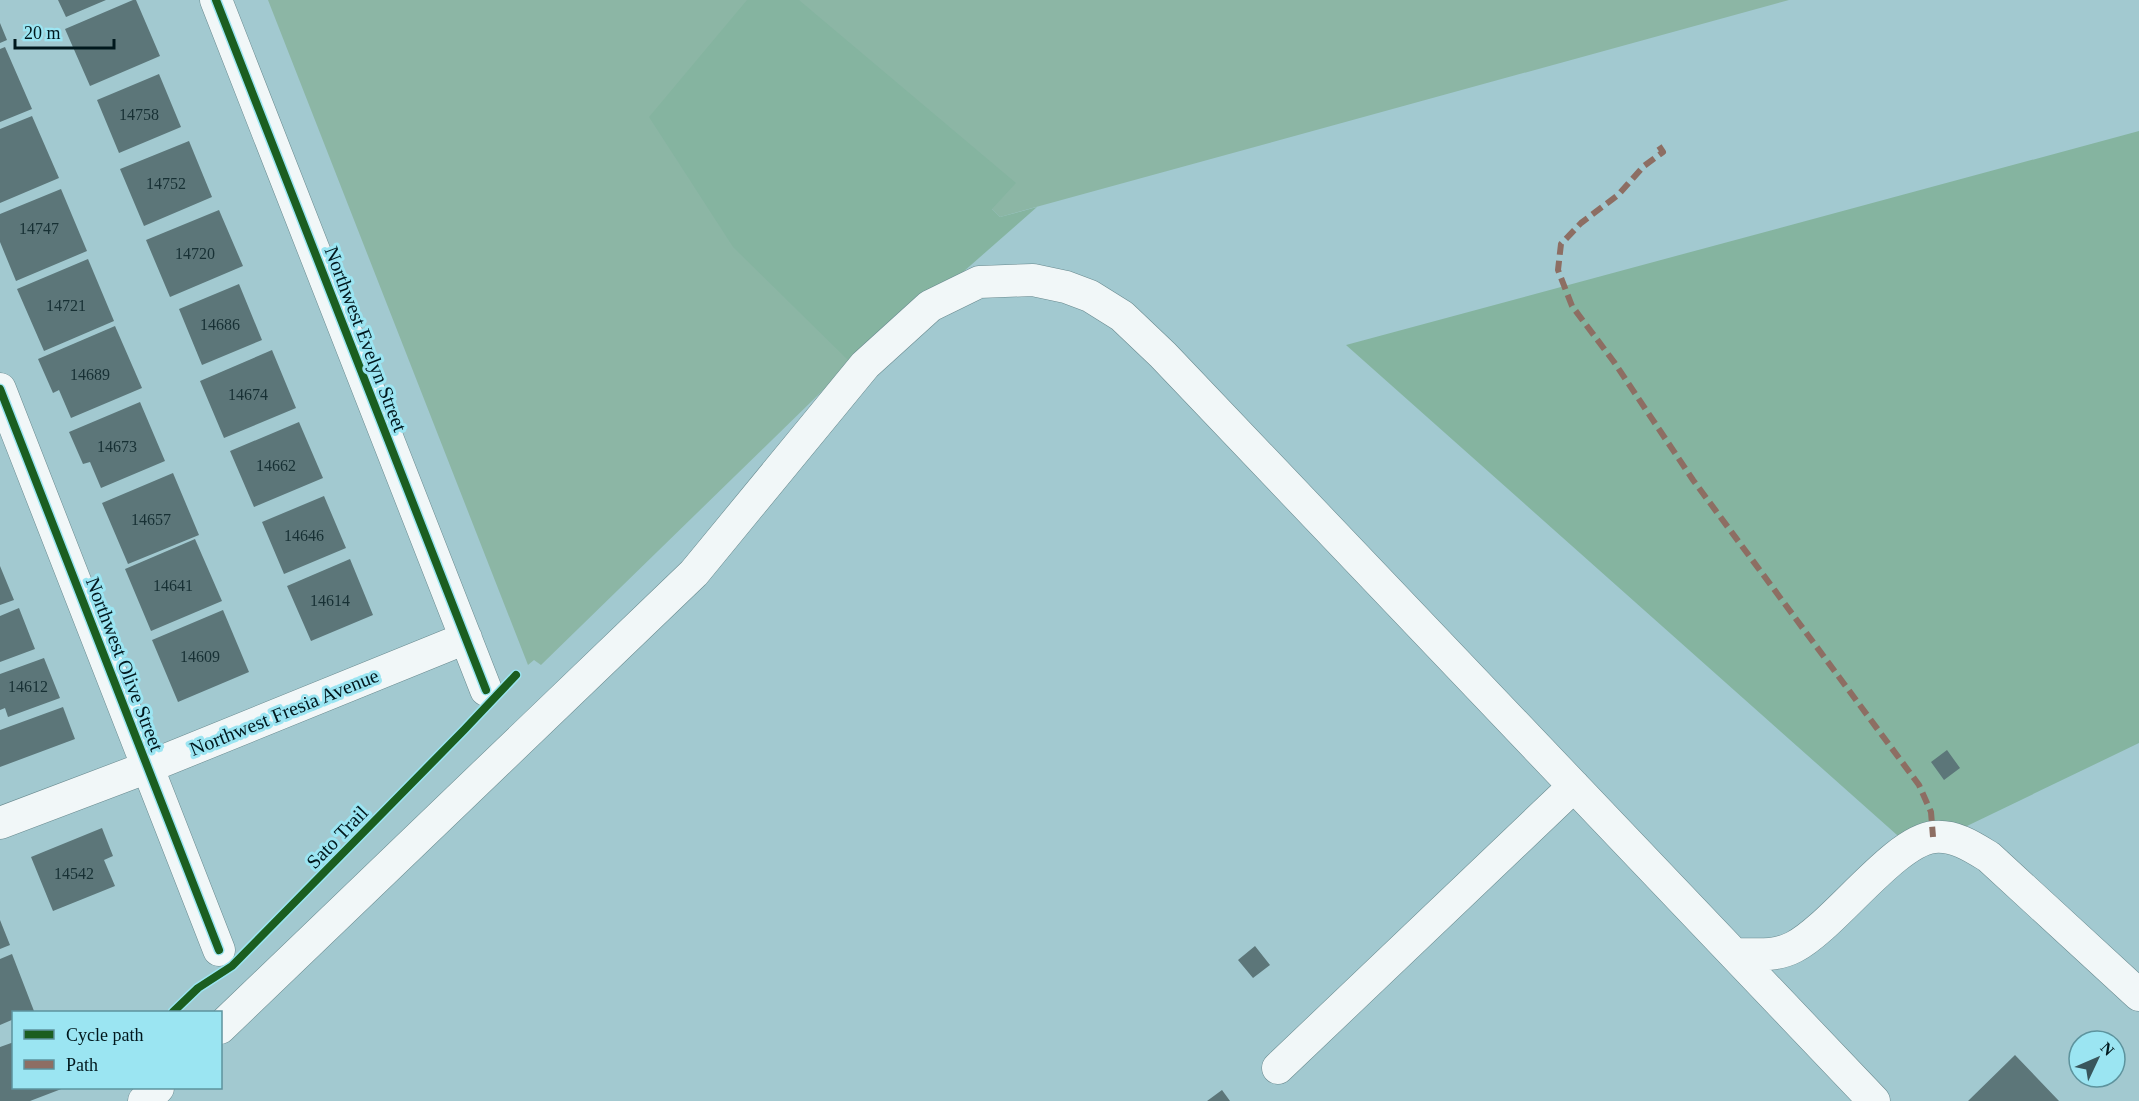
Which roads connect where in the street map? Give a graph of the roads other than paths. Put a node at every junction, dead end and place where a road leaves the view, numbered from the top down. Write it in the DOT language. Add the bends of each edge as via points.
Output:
graph roads {
  1 [pos="216,0"];
  2 [pos="0,389"];
  3 [pos="466,638"];
  4 [pos="486,690"];
  5 [pos="148,767"];
  6 [pos="1574,786"];
  7 [pos="0,823"];
  8 [pos="219,950"];
  9 [pos="1735,954"];
  10 [pos="2139,995"];
  11 [pos="222,1026"];
  12 [pos="1278,1068"];
  13 [pos="157,1089"];
  14 [pos="144,1101"];
  15 [pos="1874,1101"];
  1 -- 3 [label="street, Northwest Evelyn Street"];
  2 -- 5 [label="street, Northwest Olive Street"];
  3 -- 4 [label="street, Northwest Evelyn Street"];
  3 -- 5 [label="street, Northwest Fresia Avenue"];
  5 -- 7 [label="street, Northwest Fresia Avenue"];
  5 -- 8 [label="street, Northwest Olive Street"];
  6 -- 9 [label="street"];
  6 -- 11 [label="street" via="1122,316 1090,296 1066,287 1033,280 980,282 930,306 865,365 694,573"];
  6 -- 12 [label="street"];
  9 -- 10 [label="street" via="1774,954 1795,946 1908,849 1933,837 1950,837 1989,857"];
  9 -- 15 [label="street"];
  13 -- 14 [label="street"];
}
